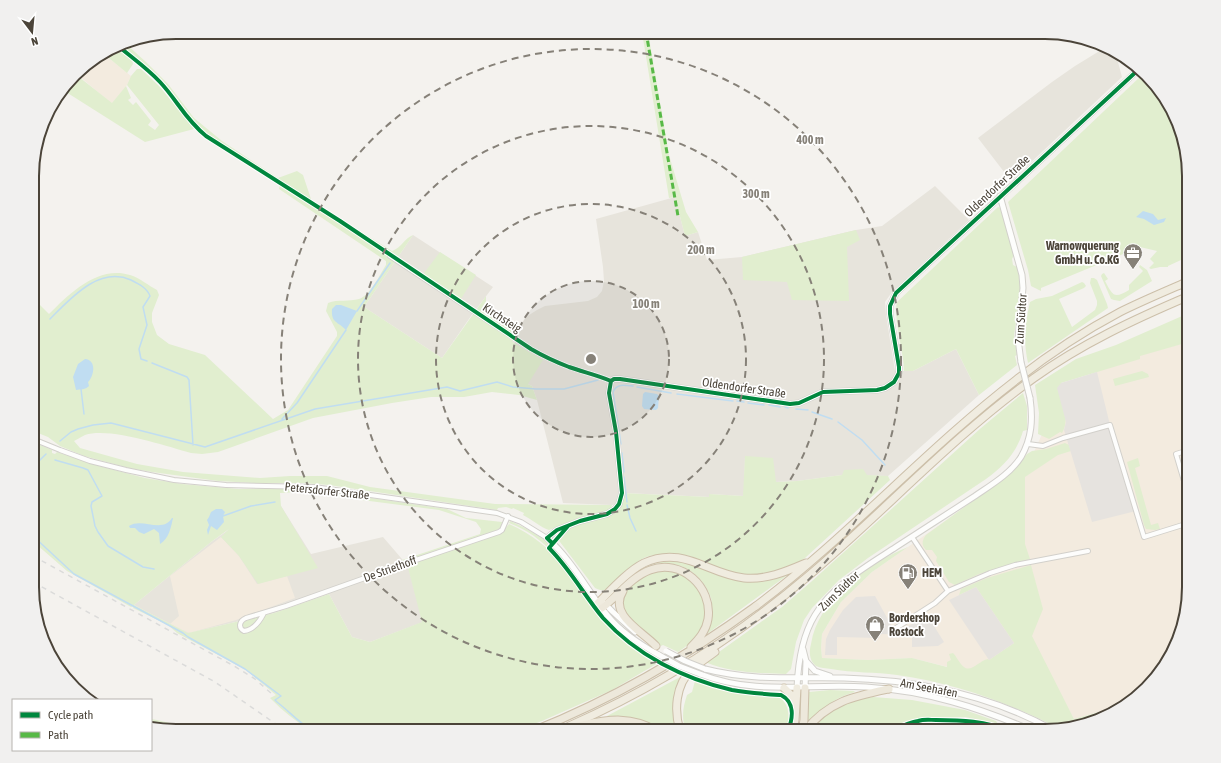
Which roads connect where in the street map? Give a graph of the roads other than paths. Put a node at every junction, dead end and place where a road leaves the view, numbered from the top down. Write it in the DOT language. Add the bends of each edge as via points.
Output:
graph roads {
  1 [pos="1135,73"];
  2 [pos="1000,196"];
  3 [pos="390,256"];
  4 [pos="1182,284"];
  5 [pos="1182,299"];
  6 [pos="611,382"];
  7 [pos="39,441"];
  8 [pos="1028,444"];
  9 [pos="1182,452"];
  10 [pos="1182,474"];
  11 [pos="508,516"];
  12 [pos="568,526"];
  13 [pos="1182,526"];
  14 [pos="912,537"];
  15 [pos="547,538"];
  16 [pos="552,543"];
  17 [pos="1088,551"];
  18 [pos="813,560"];
  19 [pos="625,588"];
  20 [pos="948,591"];
  21 [pos="602,604"];
  22 [pos="264,613"];
  23 [pos="896,628"];
  24 [pos="731,636"];
  25 [pos="656,646"];
  26 [pos="803,646"];
  27 [pos="676,661"];
  28 [pos="806,661"];
  29 [pos="797,678"];
  30 [pos="805,678"];
  31 [pos="843,678"];
  32 [pos="784,688"];
  33 [pos="797,688"];
  34 [pos="804,688"];
  35 [pos="890,689"];
  36 [pos="796,708"];
  37 [pos="550,724"];
  38 [pos="572,724"];
  39 [pos="587,724"];
  40 [pos="642,724"];
  41 [pos="679,724"];
  42 [pos="794,724"];
  43 [pos="803,724"];
  44 [pos="811,724"];
  45 [pos="1017,724"];
  46 [pos="1040,724"];
  1 -- 2 [label="street, Oldendorfer Straße"];
  2 -- 6 [label="street, Oldendorfer Straße" via="896,293 890,314 899,373 894,382 884,388 823,392 799,403 790,404 620,379"];
  2 -- 8 [label="street, Zum Südtor, bridge" via="1024,288 1018,338 1030,398 1032,421"];
  3 -- 6 [label="street, Kirchsteig" via="531,349"];
  4 -- 18 [label="highway" via="1115,315 1025,373 993,397 936,447"];
  5 -- 24 [label="highway" via="1073,351 1034,378 938,458 807,577"];
  6 -- 12 [label="street" via="609,393 622,493 619,504 606,514"];
  7 -- 11 [label="street, Petersdorfer Straße" via="95,462 174,480 226,485 314,487"];
  8 -- 13 [label="street" via="1048,445 1063,438 1110,425 1144,537"];
  8 -- 14 [label="street, Zum Südtor" via="1017,463 1001,478"];
  9 -- 10 [label="street" via="1176,454"];
  11 -- 15 [label="street, Petersdorfer Straße"];
  11 -- 22 [label="street, De Striethoff" via="502,530 498,532"];
  12 -- 15 [label="street"];
  12 -- 16 [label="street"];
  14 -- 20 [label="street"];
  14 -- 26 [label="street, Zum Südtor" via="862,569 831,596 810,624"];
  15 -- 16 [label="street, Petersdorfer Straße"];
  16 -- 21 [label="street, Petersdorfer Straße"];
  17 -- 20 [label="street" via="1031,561 990,573"];
  18 -- 21 [label="highway" via="782,573 743,578 686,558 664,557 636,567"];
  18 -- 27 [label="highway" via="756,606"];
  19 -- 21 [label="highway"];
  19 -- 25 [label="highway" via="618,603 622,614"];
  19 -- 27 [label="highway" via="638,576 658,567 679,570 695,579 707,599 708,620 701,637"];
  20 -- 23 [label="street" via="935,603"];
  21 -- 25 [label="street, Petersdorfer Straße" via="628,627"];
  21 -- 32 [label="street, Petersdorfer Straße, bridge" via="615,623 627,633 679,666 724,682"];
  22 -- 22 [label="street, De Striethoff" via="243,619 241,629 251,629"];
  24 -- 38 [label="highway" via="656,683"];
  24 -- 41 [label="highway" via="729,642 692,669 686,677 677,704"];
  25 -- 29 [label="street, Petersdorfer Straße, bridge" via="685,661 720,673 750,677"];
  26 -- 28 [label="street, Zum Südtor"];
  26 -- 29 [label="street, Zum Südtor"];
  27 -- 37 [label="highway" via="616,694"];
  28 -- 30 [label="street, Zum Südtor"];
  28 -- 31 [label="street" via="815,671"];
  29 -- 30 [label="street, Am Seehafen"];
  29 -- 33 [label="street, Zum Südtor"];
  30 -- 31 [label="street, Am Seehafen"];
  30 -- 34 [label="street, Zum Südtor"];
  31 -- 46 [label="street, Am Seehafen" via="899,681 954,692 1005,708"];
  32 -- 33 [label="street, Petersdorfer Straße"];
  32 -- 36 [label="highway" via="791,695"];
  33 -- 34 [label="street, Petersdorfer Straße"];
  33 -- 36 [label="highway"];
  34 -- 35 [label="street, Am Seehafen"];
  34 -- 43 [label="highway"];
  35 -- 44 [label="highway" via="840,702 819,715"];
  35 -- 45 [label="street, Am Seehafen" via="974,708"];
  36 -- 42 [label="highway"];
  39 -- 40 [label="highway" via="605,720"];
}
